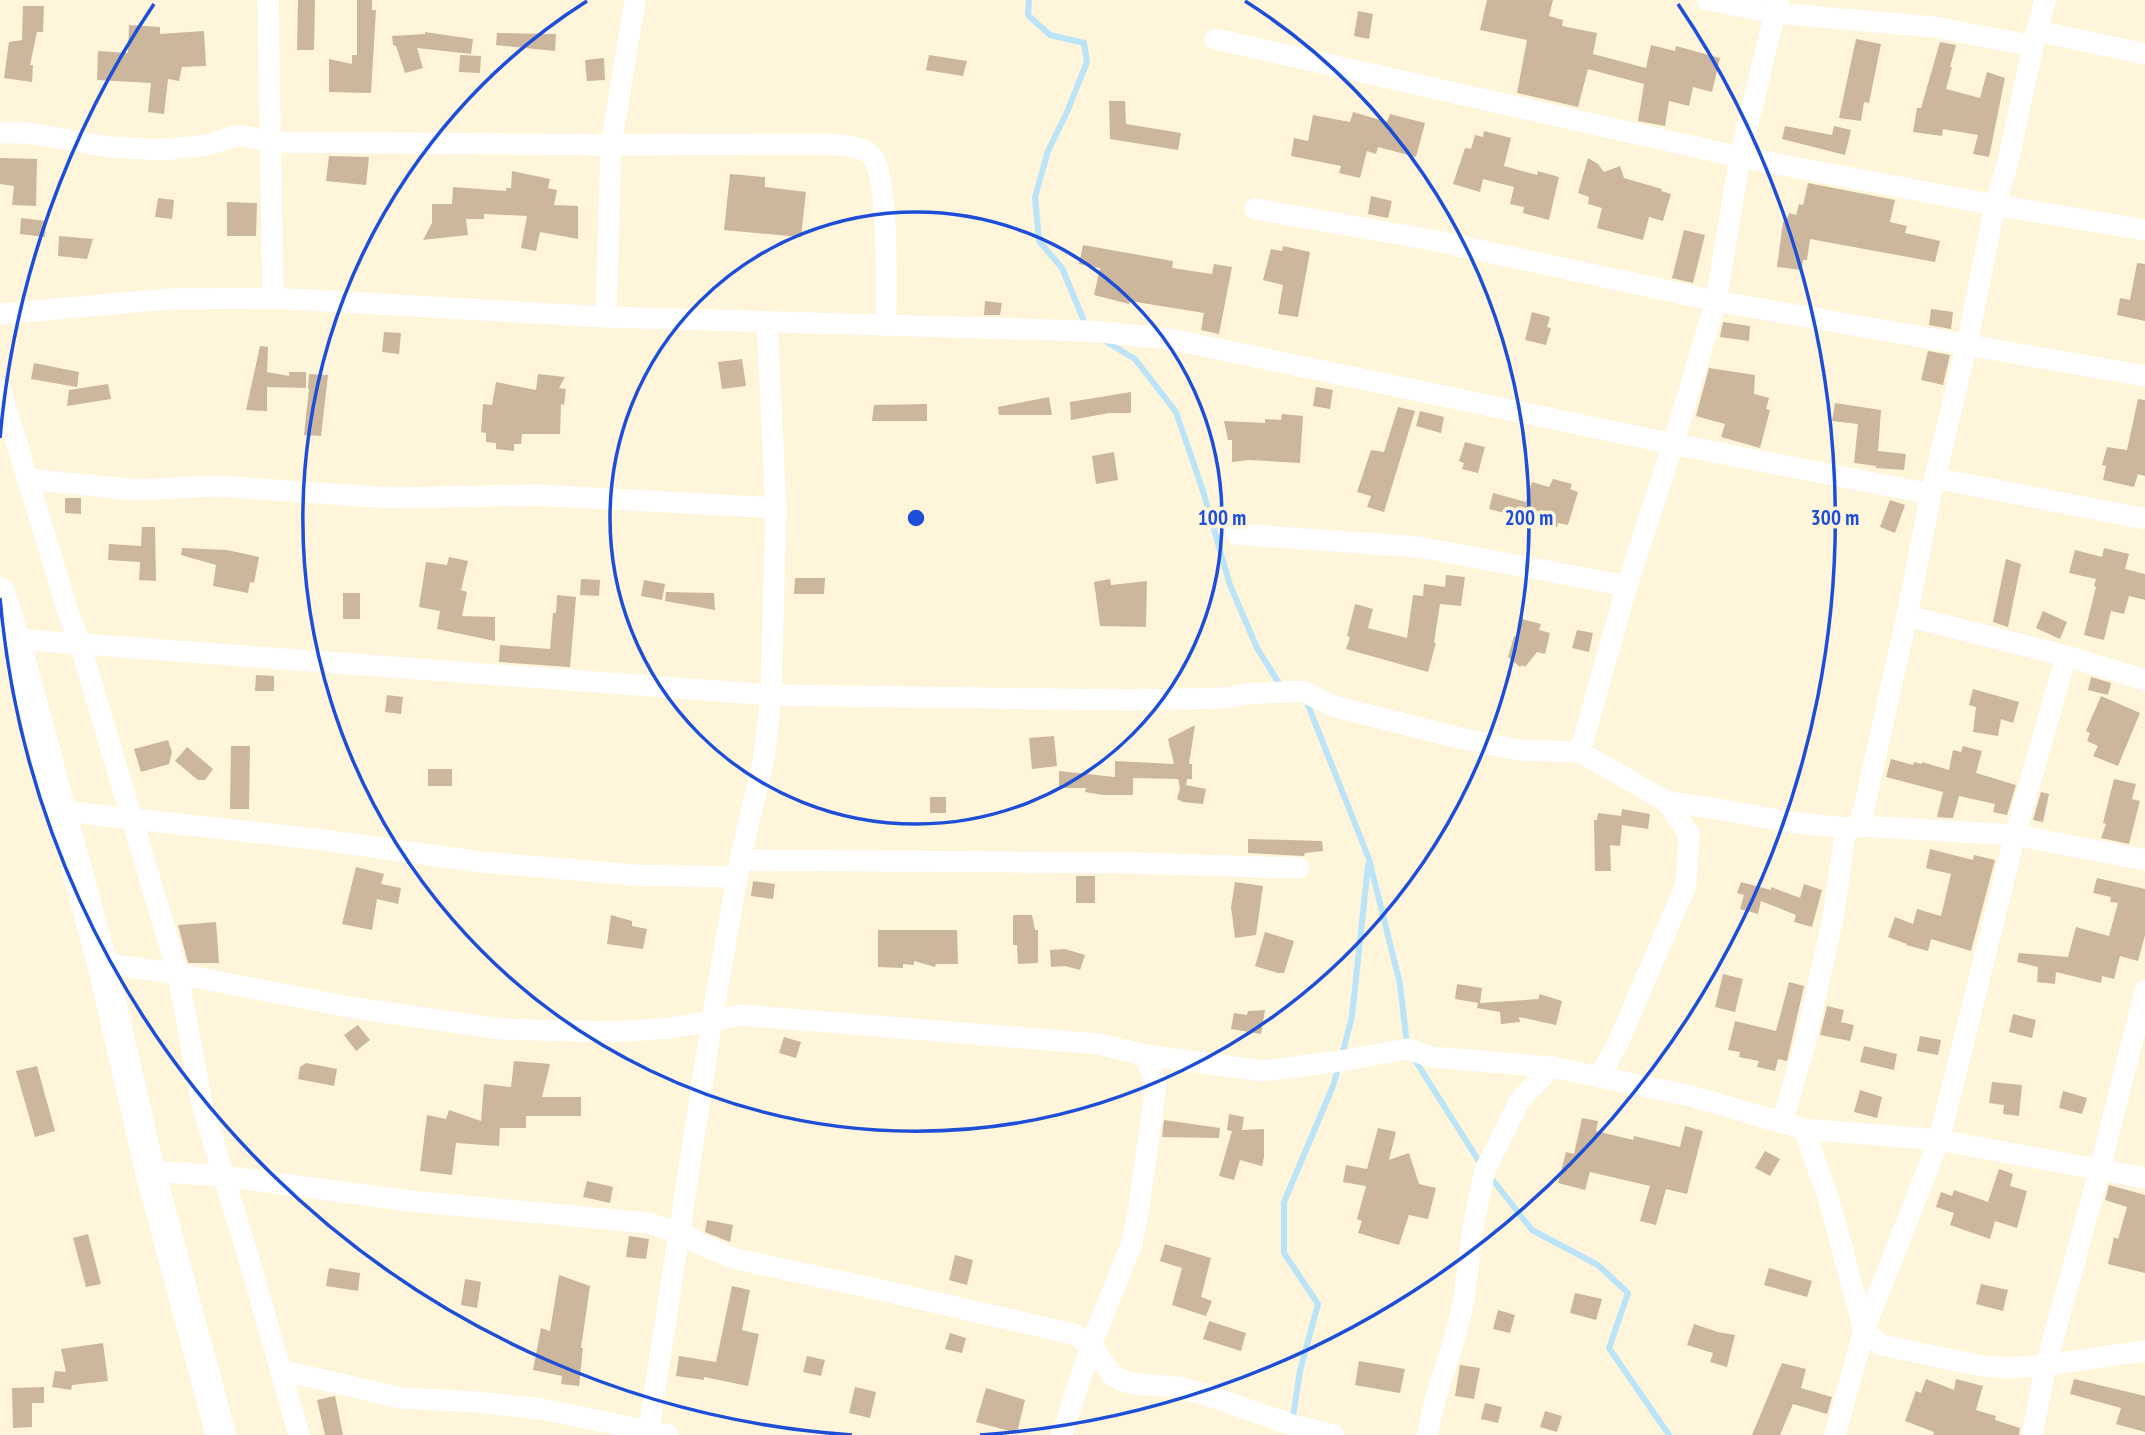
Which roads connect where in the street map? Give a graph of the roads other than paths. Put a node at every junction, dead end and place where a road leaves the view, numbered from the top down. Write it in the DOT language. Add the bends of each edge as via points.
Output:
graph roads {
  1 [pos="268,0"];
  2 [pos="635,0"];
  3 [pos="1707,0"];
  4 [pos="2045,0"];
  5 [pos="1776,6"];
  6 [pos="1215,39"];
  7 [pos="2035,39"];
  8 [pos="2145,54"];
  9 [pos="0,133"];
  10 [pos="271,142"];
  11 [pos="611,145"];
  12 [pos="1740,157"];
  13 [pos="1995,205"];
  14 [pos="1255,209"];
  15 [pos="2145,230"];
  16 [pos="273,298"];
  17 [pos="1716,301"];
  18 [pos="0,314"];
  19 [pos="606,317"];
  20 [pos="767,322"];
  21 [pos="886,325"];
  22 [pos="1967,344"];
  23 [pos="2145,376"];
  24 [pos="0,388"];
  25 [pos="1673,444"];
  26 [pos="27,479"];
  27 [pos="1933,486"];
  28 [pos="776,508"];
  29 [pos="2145,519"];
  30 [pos="1236,534"];
  31 [pos="1627,586"];
  32 [pos="0,592"];
  33 [pos="1907,616"];
  34 [pos="15,639"];
  35 [pos="80,644"];
  36 [pos="2066,656"];
  37 [pos="2145,680"];
  38 [pos="771,695"];
  39 [pos="1580,752"];
  40 [pos="1667,802"];
  41 [pos="61,811"];
  42 [pos="131,818"];
  43 [pos="1853,827"];
  44 [pos="2015,835"];
  45 [pos="2145,860"];
  46 [pos="1299,868"];
  47 [pos="739,869"];
  48 [pos="102,963"];
  49 [pos="178,974"];
  50 [pos="2145,990"];
  51 [pos="712,1020"];
  52 [pos="1145,1055"];
  53 [pos="1552,1067"];
  54 [pos="1600,1076"];
  55 [pos="1782,1123"];
  56 [pos="1804,1129"];
  57 [pos="1939,1140"];
  58 [pos="2100,1169"];
  59 [pos="150,1171"];
  60 [pos="223,1176"];
  61 [pos="2145,1178"];
  62 [pos="680,1233"];
  63 [pos="1864,1330"];
  64 [pos="1091,1345"];
  65 [pos="2145,1351"];
  66 [pos="2046,1365"];
  67 [pos="280,1370"];
  68 [pos="655,1434"];
  69 [pos="221,1435"];
  70 [pos="299,1435"];
  71 [pos="1062,1435"];
  72 [pos="1334,1435"];
  73 [pos="1427,1435"];
  74 [pos="1835,1435"];
  75 [pos="2032,1435"];
  1 -- 10 [label="street"];
  2 -- 11 [label="street"];
  3 -- 5 [label="street"];
  4 -- 7 [label="street"];
  5 -- 7 [label="street"];
  5 -- 12 [label="street"];
  6 -- 12 [label="street"];
  7 -- 8 [label="street"];
  7 -- 13 [label="street"];
  9 -- 10 [label="street" via="162,149 207,145 239,135"];
  10 -- 11 [label="street"];
  10 -- 16 [label="street"];
  11 -- 19 [label="street"];
  11 -- 21 [label="street" via="824,144 871,155 882,193"];
  12 -- 13 [label="street"];
  12 -- 17 [label="street"];
  13 -- 15 [label="street"];
  13 -- 22 [label="street"];
  14 -- 17 [label="street" via="1437,241"];
  16 -- 18 [label="street" via="168,299"];
  16 -- 19 [label="street"];
  17 -- 22 [label="street"];
  17 -- 25 [label="street"];
  19 -- 20 [label="street"];
  20 -- 21 [label="street"];
  20 -- 28 [label="street"];
  21 -- 25 [label="street" via="1088,331 1170,339"];
  22 -- 23 [label="street"];
  22 -- 27 [label="street"];
  24 -- 26 [label="street"];
  25 -- 27 [label="street"];
  25 -- 31 [label="street"];
  26 -- 28 [label="street" via="135,490 216,486 391,498 536,495"];
  26 -- 35 [label="street"];
  27 -- 29 [label="street"];
  27 -- 33 [label="street"];
  28 -- 38 [label="street"];
  30 -- 31 [label="street" via="1419,547"];
  31 -- 39 [label="street"];
  32 -- 34 [label="main road"];
  33 -- 36 [label="street"];
  33 -- 43 [label="street"];
  34 -- 35 [label="street"];
  34 -- 41 [label="main road"];
  35 -- 38 [label="street"];
  35 -- 42 [label="street"];
  36 -- 37 [label="street"];
  36 -- 44 [label="street"];
  38 -- 39 [label="street" via="1131,700 1303,691 1333,706 1460,738 1518,750"];
  38 -- 47 [label="street" via="764,758"];
  39 -- 40 [label="street"];
  40 -- 43 [label="street" via="1789,822"];
  40 -- 54 [label="street" via="1689,834 1686,886"];
  41 -- 42 [label="street"];
  41 -- 48 [label="main road"];
  42 -- 47 [label="street" via="481,862 635,875"];
  42 -- 49 [label="street"];
  43 -- 44 [label="street"];
  43 -- 55 [label="street" via="1805,1044"];
  44 -- 45 [label="street"];
  44 -- 57 [label="street"];
  46 -- 47 [label="street" via="1134,863"];
  47 -- 51 [label="street"];
  48 -- 49 [label="street"];
  48 -- 59 [label="main road"];
  49 -- 51 [label="street" via="355,1008 501,1029 614,1032"];
  49 -- 60 [label="street" via="202,1104"];
  50 -- 58 [label="street"];
  51 -- 52 [label="street" via="741,1015 798,1019 1099,1044"];
  51 -- 62 [label="street"];
  52 -- 53 [label="street" via="1263,1070 1408,1049 1431,1058"];
  52 -- 64 [label="street" via="1156,1085 1138,1214 1132,1243"];
  53 -- 54 [label="street"];
  53 -- 73 [label="street" via="1520,1100 1485,1170 1463,1305"];
  54 -- 55 [label="street"];
  55 -- 56 [label="street"];
  56 -- 57 [label="street"];
  56 -- 63 [label="street" via="1829,1200"];
  57 -- 58 [label="street"];
  57 -- 63 [label="street"];
  58 -- 61 [label="street"];
  58 -- 66 [label="street"];
  59 -- 60 [label="street"];
  59 -- 69 [label="main road"];
  60 -- 62 [label="street" via="410,1201 648,1223"];
  60 -- 67 [label="street"];
  62 -- 64 [label="street" via="736,1259 1058,1329"];
  62 -- 68 [label="street"];
  63 -- 66 [label="street" via="1881,1345 1983,1366"];
  63 -- 74 [label="street"];
  64 -- 71 [label="street"];
  64 -- 72 [label="street" via="1111,1375 1123,1381 1177,1387"];
  65 -- 66 [label="street"];
  66 -- 75 [label="street"];
  67 -- 68 [label="street" via="401,1398 542,1409"];
  67 -- 70 [label="street"];
}
